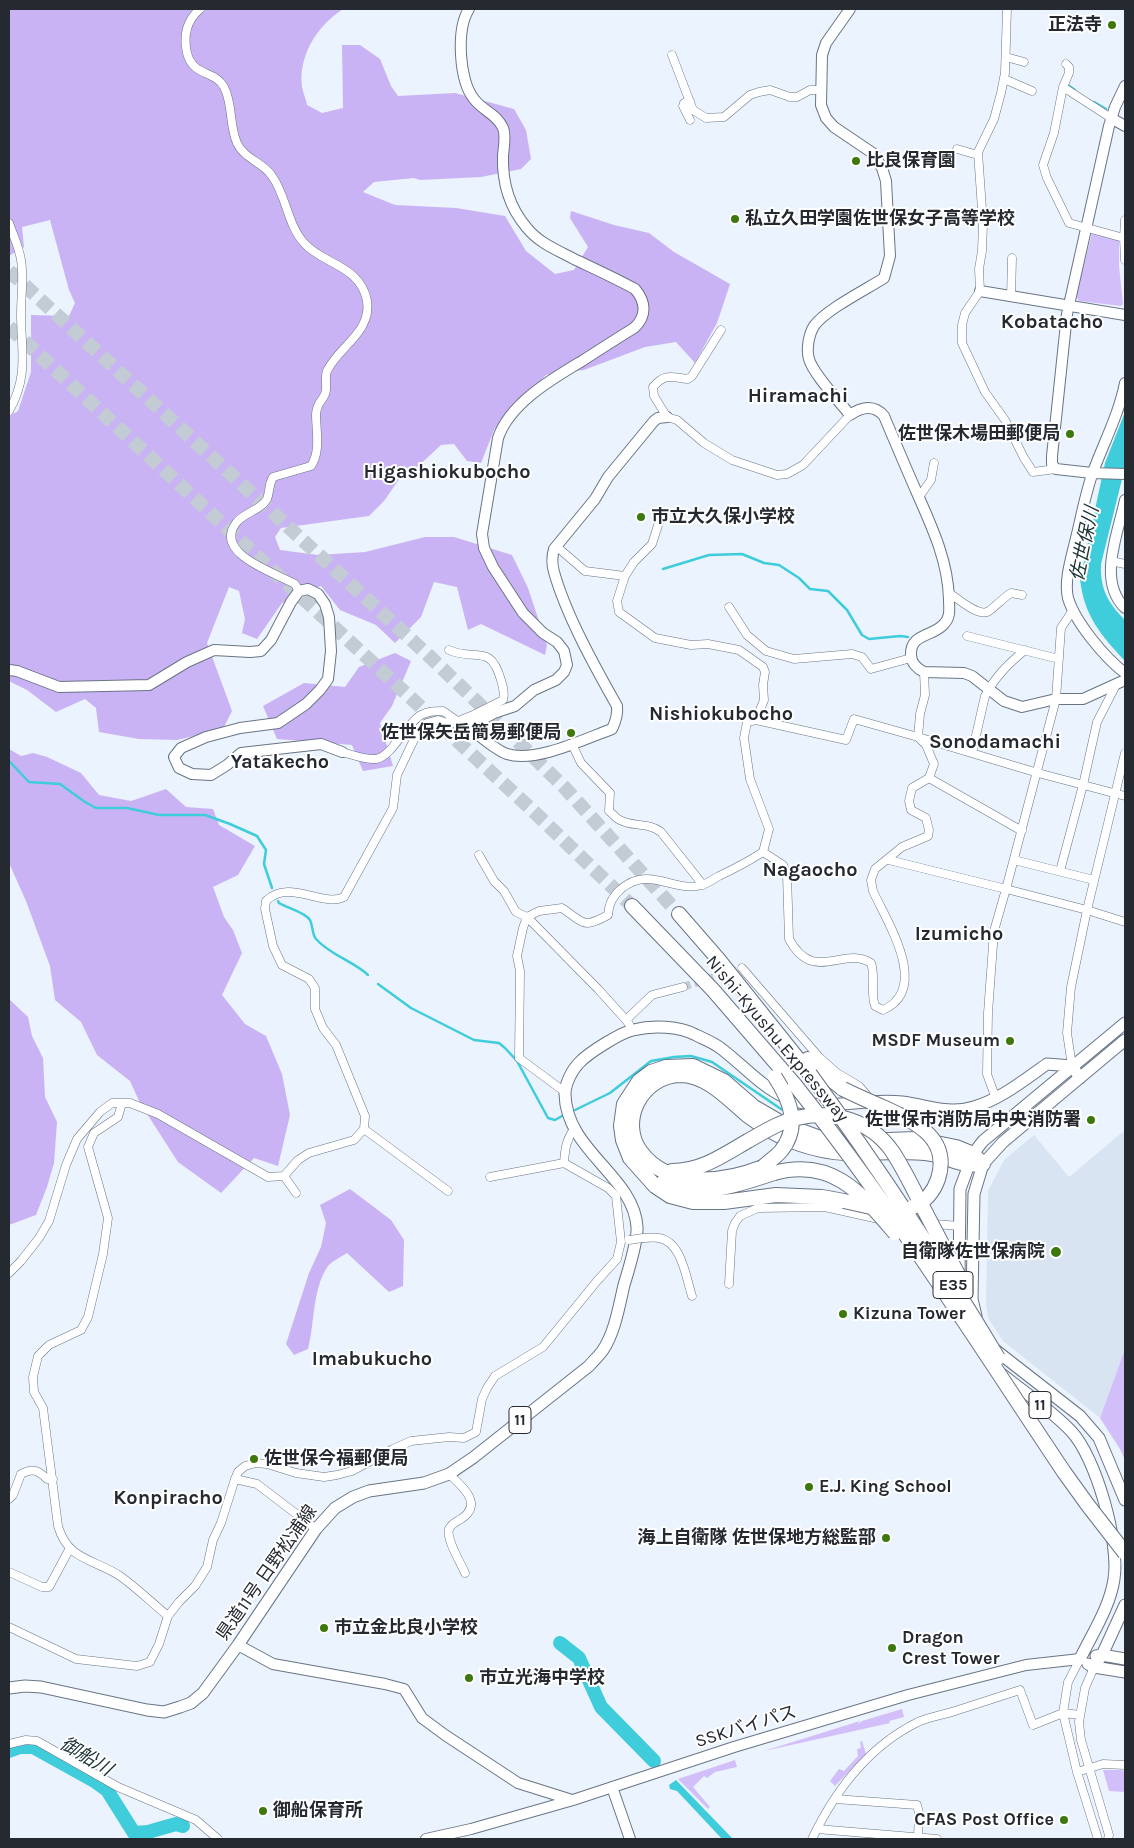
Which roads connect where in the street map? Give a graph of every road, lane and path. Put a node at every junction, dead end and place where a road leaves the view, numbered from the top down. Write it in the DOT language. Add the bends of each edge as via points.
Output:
graph roads {
  1 [pos="200,9"];
  2 [pos="469,9"];
  3 [pos="850,9"];
  4 [pos="1007,9"];
  5 [pos="672,55"];
  6 [pos="1006,57"];
  7 [pos="1024,62"];
  8 [pos="1066,64"];
  9 [pos="1004,79"];
  10 [pos="1125,86"];
  11 [pos="1063,87"];
  12 [pos="822,90"];
  13 [pos="1032,90"];
  14 [pos="690,101"];
  15 [pos="1111,118"];
  16 [pos="690,120"];
  17 [pos="1125,126"];
  18 [pos="957,148"];
  19 [pos="978,155"];
  20 [pos="1125,220"];
  21 [pos="9,223"];
  22 [pos="1086,228"];
  23 [pos="1124,238"];
  24 [pos="1012,258"];
  25 [pos="1125,260"];
  26 [pos="980,290"];
  27 [pos="1011,297"];
  28 [pos="1069,306"];
  29 [pos="1125,315"];
  30 [pos="722,330"];
  31 [pos="1125,383"];
  32 [pos="9,411"];
  33 [pos="850,415"];
  34 [pos="667,418"];
  35 [pos="934,463"];
  36 [pos="1056,469"];
  37 [pos="1096,473"];
  38 [pos="1124,474"];
  39 [pos="919,497"];
  40 [pos="1125,500"];
  41 [pos="661,516"];
  42 [pos="556,546"];
  43 [pos="1112,561"];
  44 [pos="1125,564"];
  45 [pos="626,576"];
  46 [pos="299,591"];
  47 [pos="948,592"];
  48 [pos="1022,596"];
  49 [pos="729,607"];
  50 [pos="1125,608"];
  51 [pos="1074,610"];
  52 [pos="968,636"];
  53 [pos="449,650"];
  54 [pos="1025,650"];
  55 [pos="911,658"];
  56 [pos="1059,659"];
  57 [pos="9,670"];
  58 [pos="924,672"];
  59 [pos="1125,673"];
  60 [pos="1120,683"];
  61 [pos="989,689"];
  62 [pos="1056,699"];
  63 [pos="756,720"];
  64 [pos="458,722"];
  65 [pos="468,727"];
  66 [pos="918,738"];
  67 [pos="572,744"];
  68 [pos="342,752"];
  69 [pos="972,753"];
  70 [pos="1125,753"];
  71 [pos="1038,773"];
  72 [pos="929,778"];
  73 [pos="1083,785"];
  74 [pos="1115,793"];
  75 [pos="1125,796"];
  76 [pos="1022,831"];
  77 [pos="763,852"];
  78 [pos="479,855"];
  79 [pos="888,860"];
  80 [pos="1014,860"];
  81 [pos="1060,871"];
  82 [pos="1094,880"];
  83 [pos="702,885"];
  84 [pos="1006,889"];
  85 [pos="632,906"];
  86 [pos="1087,910"];
  87 [pos="679,914"];
  88 [pos="527,918"];
  89 [pos="1125,922"];
  90 [pos="652,927"];
  91 [pos="719,960"];
  92 [pos="742,968"];
  93 [pos="684,987"];
  94 [pos="629,1025"];
  95 [pos="1123,1026"];
  96 [pos="1125,1040"];
  97 [pos="1072,1066"];
  98 [pos="1080,1078"];
  99 [pos="565,1092"];
  100 [pos="996,1099"];
  101 [pos="871,1100"];
  102 [pos="122,1103"];
  103 [pos="364,1129"];
  104 [pos="574,1129"];
  105 [pos="970,1159"];
  106 [pos="564,1163"];
  107 [pos="983,1164"];
  108 [pos="664,1170"];
  109 [pos="769,1170"];
  110 [pos="644,1175"];
  111 [pos="284,1176"];
  112 [pos="490,1177"];
  113 [pos="448,1191"];
  114 [pos="296,1194"];
  115 [pos="959,1226"];
  116 [pos="625,1241"];
  117 [pos="9,1273"];
  118 [pos="729,1284"];
  119 [pos="692,1296"];
  120 [pos="984,1352"];
  121 [pos="1016,1389"];
  122 [pos="1051,1452"];
  123 [pos="449,1474"];
  124 [pos="53,1479"];
  125 [pos="235,1479"];
  126 [pos="9,1499"];
  127 [pos="1125,1500"];
  128 [pos="316,1529"];
  129 [pos="70,1548"];
  130 [pos="1125,1553"];
  131 [pos="9,1572"];
  132 [pos="465,1573"];
  133 [pos="1125,1605"];
  134 [pos="168,1616"];
  135 [pos="9,1627"];
  136 [pos="238,1645"];
  137 [pos="1102,1655"];
  138 [pos="1080,1659"];
  139 [pos="1125,1659"];
  140 [pos="1094,1667"];
  141 [pos="1125,1672"];
  142 [pos="9,1688"];
  143 [pos="1063,1713"];
  144 [pos="1080,1715"];
  145 [pos="9,1744"];
  146 [pos="1125,1765"];
  147 [pos="1089,1768"];
  148 [pos="1077,1772"];
  149 [pos="612,1787"];
  150 [pos="834,1798"];
  151 [pos="573,1800"];
  152 [pos="817,1829"];
  153 [pos="918,1838"];
  154 [pos="218,1839"];
  155 [pos="426,1839"];
  156 [pos="630,1839"];
  157 [pos="812,1839"];
  158 [pos="937,1839"];
  159 [pos="1098,1839"];
  160 [pos="1108,1839"];
  1 -- 46 [label="street" via="187,26 187,52 195,68 218,80 224,87 238,145 247,157 271,174 292,225 305,244 350,273 363,288 367,300 368,312 363,324 328,369 325,393 316,414 316,458 311,466 273,477 267,498 236,523 231,536 234,546 244,557 295,584"];
  2 -- 65 [label="street" via="464,16 460,45 465,80 474,99 494,115 504,130 505,186 514,210 527,230 542,242 635,289 644,304 644,311 640,323 634,328 557,375 530,396 502,426 485,513 484,548 493,568 523,613 557,642 564,651 567,665 556,680 534,690 515,706"];
  3 -- 12 [label="street" via="826,43 822,55"];
  4 -- 6 [label="street"];
  5 -- 14 [label="street"];
  6 -- 7 [label="street"];
  6 -- 9 [label="street"];
  8 -- 11 [label="street" via="1069,74"];
  9 -- 13 [label="street"];
  9 -- 19 [label="street" via="994,119"];
  10 -- 15 [label="street"];
  11 -- 15 [label="street"];
  11 -- 22 [label="street" via="1054,133 1043,165 1070,223"];
  12 -- 14 [label="street" via="810,90 797,97 770,90 759,92 750,95 724,117 714,118 706,118 693,110"];
  12 -- 33 [label="street" via="821,104 826,118 874,154 886,181 890,256 884,278 829,312 815,325 809,338 812,365"];
  14 -- 16 [label="street" via="683,106"];
  15 -- 17 [label="street"];
  15 -- 22 [label="street"];
  18 -- 19 [label="street"];
  19 -- 26 [label="street" via="983,224 978,269"];
  20 -- 23 [label="street"];
  21 -- 32 [label="street" via="21,259 24,363"];
  22 -- 23 [label="street"];
  22 -- 28 [label="street"];
  23 -- 25 [label="street"];
  24 -- 27 [label="street"];
  26 -- 27 [label="street"];
  26 -- 36 [label="street" via="962,324 962,342 985,392 1005,420 1033,472"];
  27 -- 28 [label="street"];
  28 -- 29 [label="street"];
  28 -- 36 [label="street" via="1052,456"];
  30 -- 34 [label="street" via="692,376 665,376 653,387 654,396"];
  31 -- 37 [label="street" via="1122,401"];
  33 -- 34 [label="street" via="803,465 777,475 732,460 704,443 677,420"];
  33 -- 39 [label="street" via="866,408 880,411"];
  34 -- 42 [label="street" via="654,421"];
  35 -- 39 [label="street" via="931,480"];
  36 -- 37 [label="street"];
  37 -- 38 [label="street"];
  37 -- 51 [label="street" via="1070,560 1068,597"];
  39 -- 47 [label="street" via="941,549"];
  40 -- 43 [label="street"];
  41 -- 45 [label="street" via="652,544 634,562"];
  42 -- 45 [label="street" via="585,571"];
  42 -- 67 [label="street" via="552,556 553,570 570,614 618,714 612,729"];
  43 -- 44 [label="street"];
  43 -- 50 [label="street" via="1114,594"];
  45 -- 63 [label="street" via="617,601 619,612 655,638 739,650 763,667 764,700"];
  46 -- 57 [label="street" via="271,640 261,651 214,650 149,684 59,687"];
  46 -- 68 [label="street" via="308,589 318,594 329,617 331,652 328,679 320,690 278,723 206,737 181,748 174,757 179,768 192,774 211,775 241,753 321,744"];
  47 -- 48 [label="street" via="983,613 1011,593"];
  47 -- 55 [label="street" via="949,617 944,625 920,636 913,643"];
  49 -- 55 [label="street" via="747,636 766,651 794,659 852,654 862,657 872,670"];
  51 -- 56 [label="street" via="1061,628"];
  51 -- 59 [label="street" via="1100,648"];
  52 -- 54 [label="street"];
  53 -- 64 [label="street" via="459,655 490,657 504,689 503,700"];
  54 -- 56 [label="street"];
  54 -- 61 [label="street" via="1006,666"];
  55 -- 58 [label="street"];
  56 -- 62 [label="street"];
  58 -- 61 [label="street" via="964,673"];
  58 -- 66 [label="street" via="925,695"];
  60 -- 62 [label="street" via="1083,699"];
  60 -- 73 [label="street" via="1097,722"];
  61 -- 62 [label="street" via="1004,701 1022,707"];
  61 -- 69 [label="street"];
  62 -- 71 [label="street"];
  63 -- 66 [label="street" via="846,740 854,719"];
  63 -- 77 [label="street" via="747,722 744,738 750,779 770,829"];
  64 -- 65 [label="street"];
  64 -- 68 [label="street" via="443,711 428,712 414,720 379,758 367,759"];
  64 -- 103 [label="street" via="451,724 438,720 427,722 420,728 397,775 393,808 344,897 338,900 296,892 277,893 266,901 273,946 282,965 309,979 315,988 316,1009 322,1028 336,1045 361,1104 365,1116"];
  65 -- 67 [label="street" via="505,753 518,756"];
  66 -- 69 [label="street"];
  66 -- 72 [label="street" via="926,745 934,764"];
  67 -- 83 [label="street" via="581,763 610,793 609,811 628,824 653,826 661,832"];
  69 -- 71 [label="street"];
  70 -- 74 [label="street"];
  71 -- 73 [label="street"];
  71 -- 76 [label="street"];
  72 -- 76 [label="street"];
  72 -- 79 [label="street" via="912,788 909,801 911,810 926,818 928,836 902,847"];
  73 -- 74 [label="street"];
  73 -- 81 [label="street"];
  74 -- 75 [label="street"];
  74 -- 82 [label="street"];
  76 -- 80 [label="street"];
  77 -- 79 [label="street" via="783,865 787,875 789,940 794,948 805,959 819,963 863,958 871,963 874,972 872,1000 874,1006 882,1010 892,1006 900,997 905,976 901,950 871,880 875,869"];
  77 -- 83 [label="street"];
  78 -- 88 [label="street" via="516,912"];
  79 -- 84 [label="street"];
  80 -- 81 [label="street"];
  80 -- 84 [label="street"];
  81 -- 82 [label="street"];
  82 -- 86 [label="street"];
  83 -- 88 [label="street" via="688,886 651,878 629,882 609,903 608,915 592,924 584,923 562,908 539,911"];
  84 -- 86 [label="street"];
  84 -- 100 [label="street" via="994,931 988,1013 987,1074"];
  85 -- 90 [label="highway, Nishi-Kyushu Expressway / E35"];
  86 -- 89 [label="street"];
  86 -- 97 [label="street" via="1071,987 1066,1033"];
  87 -- 91 [label="highway, Nishi-Kyushu Expressway / E35"];
  88 -- 94 [label="street"];
  88 -- 99 [label="street" via="517,956 520,971 519,1058"];
  90 -- 109 [label="highway, bridge" via="680,964 739,1029 776,1077 790,1105 790,1135"];
  90 -- 120 [label="highway, Nishi-Kyushu Expressway / E35, bridge" via="713,990 832,1132"];
  91 -- 110 [label="highway, bridge" via="820,1071 843,1089 919,1125 931,1136 940,1158 936,1185 918,1205 890,1210 822,1196 776,1195 724,1202 693,1202 670,1196"];
  91 -- 121 [label="highway, Nishi-Kyushu Expressway / E35, bridge" via="846,1123 922,1235"];
  92 -- 101 [label="street" via="819,1057 859,1086"];
  93 -- 94 [label="street" via="652,995"];
  94 -- 99 [label="main road" via="578,1064"];
  94 -- 101 [label="main road" via="674,1028 693,1034 718,1046 764,1085 797,1102 819,1106"];
  95 -- 97 [label="main road"];
  96 -- 98 [label="main road"];
  97 -- 98 [label="main road"];
  97 -- 100 [label="main road" via="1047,1064"];
  97 -- 105 [label="main road, 11" via="984,1141"];
  98 -- 107 [label="main road, 11" via="1003,1142"];
  99 -- 104 [label="main road, 県道11号 日野松浦線 / 11"];
  100 -- 101 [label="main road" via="959,1110"];
  102 -- 111 [label="street" via="158,1114 268,1177"];
  102 -- 117 [label="street" via="112,1103 100,1112 77,1139 49,1221"];
  102 -- 124 [label="street" via="118,1117 94,1133 88,1147 108,1218 88,1317 81,1330 49,1345 38,1356 33,1377 34,1392 43,1408"];
  103 -- 111 [label="street" via="354,1140 309,1153"];
  103 -- 113 [label="street"];
  104 -- 106 [label="street" via="565,1148"];
  104 -- 123 [label="main road, 県道11号 日野松浦線 / 11" via="587,1149 617,1181 632,1207 637,1228 614,1324 604,1350 588,1366"];
  105 -- 107 [label="highway"];
  105 -- 108 [label="highway" via="901,1151 832,1152 811,1147 782,1137 758,1123 704,1081 680,1075 667,1077 647,1089 634,1107 633,1135 637,1147 647,1161"];
  105 -- 110 [label="highway" via="956,1148 916,1139 831,1142 785,1125 754,1108 724,1081 707,1072 680,1065 651,1072 639,1081 624,1104 623,1140 630,1158"];
  105 -- 115 [label="main road, 11" via="960,1189"];
  106 -- 112 [label="street"];
  106 -- 116 [label="street" via="616,1196"];
  107 -- 127 [label="main road, 11" via="974,1194 972,1299 977,1321 992,1348 1080,1416 1099,1438"];
  108 -- 109 [label="highway" via="682,1178 703,1180"];
  108 -- 121 [label="highway, bridge" via="697,1168 796,1118 837,1116 865,1126 892,1150"];
  109 -- 110 [label="highway" via="725,1189 712,1191 675,1187"];
  109 -- 120 [label="highway, bridge" via="809,1169 830,1174 866,1200 899,1238"];
  111 -- 114 [label="street"];
  115 -- 118 [label="street" via="875,1219 825,1207 758,1208 740,1216 735,1223"];
  115 -- 138 [label="main road, 11" via="960,1300 976,1351 1072,1432 1084,1448 1110,1520 1116,1558 1110,1597"];
  116 -- 119 [label="street, bridge" via="660,1238 672,1244"];
  116 -- 125 [label="street" via="617,1260 543,1347 495,1376 482,1400 476,1432 464,1438 411,1441 338,1475 324,1477 296,1473 256,1463 245,1466"];
  120 -- 122 [label="highway, Nishi-Kyushu Expressway / E35, bridge"];
  121 -- 122 [label="highway, Nishi-Kyushu Expressway / E35, bridge"];
  122 -- 130 [label="highway, Nishi-Kyushu Expressway / E35, bridge"];
  123 -- 128 [label="main road, 県道11号 日野松浦線 / 11" via="424,1483 369,1491 353,1497 335,1508"];
  123 -- 132 [label="street" via="465,1488 471,1505 466,1516 449,1529 450,1540"];
  124 -- 126 [label="street" via="47,1479 39,1471 25,1472"];
  124 -- 129 [label="street" via="58,1526"];
  125 -- 128 [label="street" via="257,1484"];
  125 -- 134 [label="street" via="207,1567"];
  128 -- 136 [label="main road, 県道11号 日野松浦線 / 11"];
  129 -- 131 [label="street" via="49,1586 42,1587"];
  129 -- 134 [label="street" via="119,1575"];
  133 -- 137 [label="main road"];
  134 -- 135 [label="street" via="150,1662 137,1666 76,1659"];
  136 -- 142 [label="main road, 県道11号 日野松浦線 / 11" via="203,1694 191,1703 164,1712 41,1687"];
  136 -- 151 [label="street" via="273,1664 404,1689 422,1718 518,1783"];
  137 -- 138 [label="main road"];
  137 -- 139 [label="main road"];
  137 -- 140 [label="main road"];
  138 -- 140 [label="main road"];
  138 -- 143 [label="street" via="1068,1682"];
  138 -- 149 [label="street, SSKバイパス" via="1026,1666 908,1695"];
  140 -- 141 [label="main road"];
  140 -- 144 [label="street" via="1085,1688"];
  143 -- 144 [label="street"];
  143 -- 148 [label="street"];
  143 -- 150 [label="street" via="1033,1725 1020,1690 919,1722 872,1754"];
  144 -- 147 [label="street" via="1081,1740"];
  145 -- 154 [label="street" via="37,1741 115,1785 196,1820"];
  146 -- 147 [label="street" via="1103,1764"];
  147 -- 148 [label="street"];
  147 -- 160 [label="street"];
  148 -- 159 [label="street"];
  149 -- 151 [label="street, SSKバイパス"];
  149 -- 156 [label="street"];
  150 -- 152 [label="street"];
  150 -- 153 [label="street" via="917,1804"];
  151 -- 155 [label="street, SSKバイパス"];
  152 -- 153 [label="street"];
  152 -- 157 [label="street"];
  153 -- 158 [label="street"];
}
